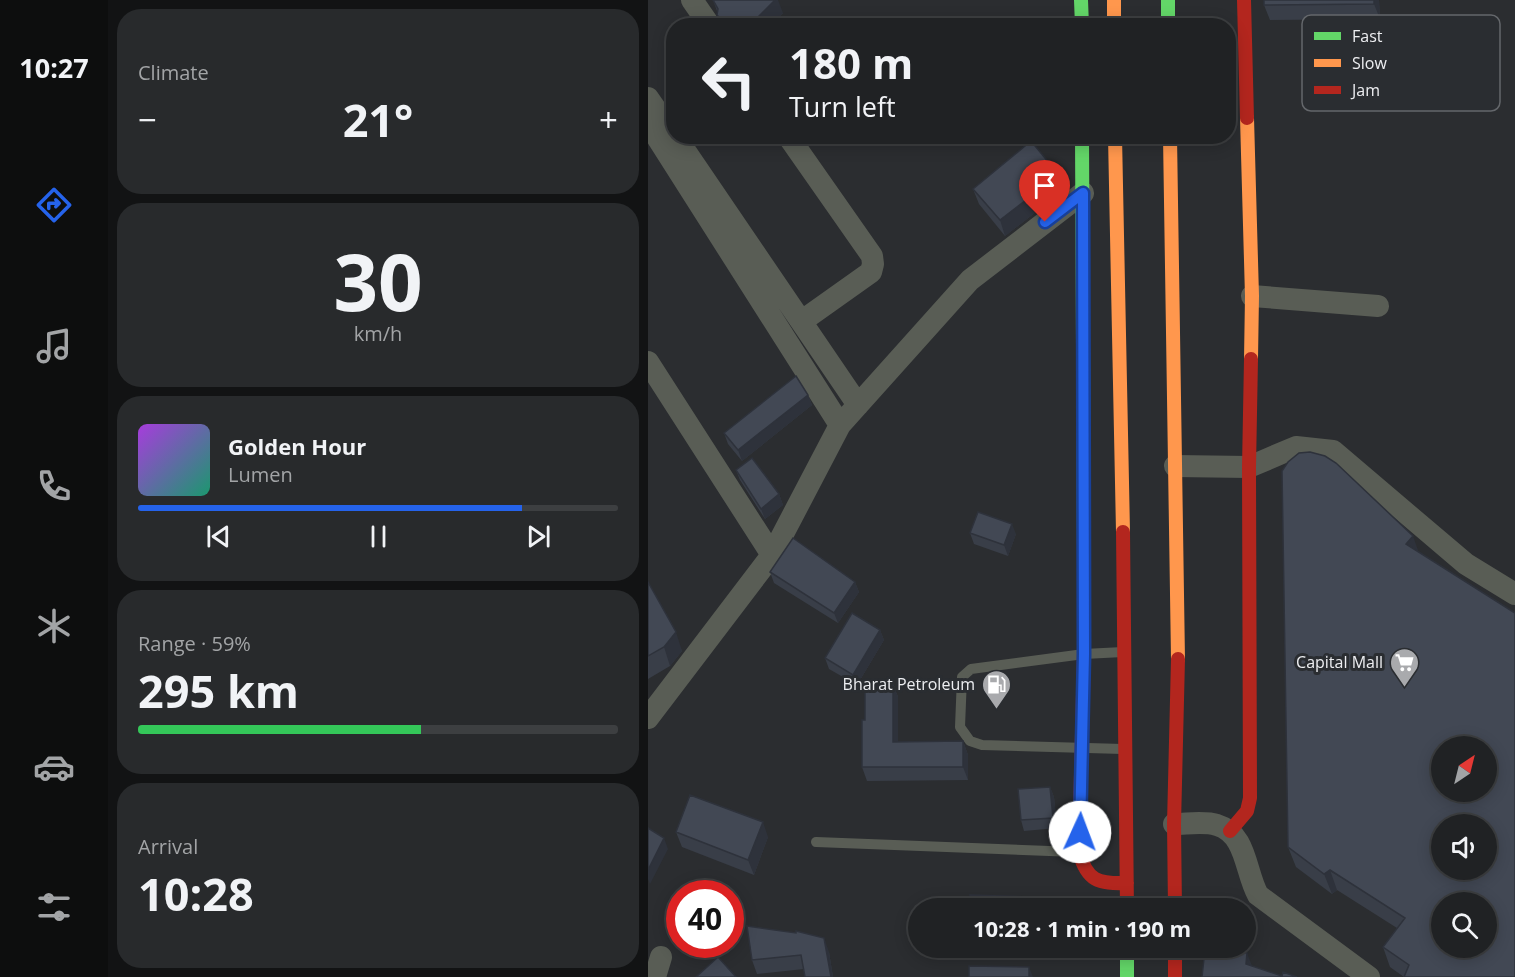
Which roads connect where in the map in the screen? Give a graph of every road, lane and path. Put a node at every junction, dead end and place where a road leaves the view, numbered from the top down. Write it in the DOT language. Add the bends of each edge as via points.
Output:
graph roads {
  1 [pos="692,0"];
  2 [pos="1081,0"];
  3 [pos="1114,0"];
  4 [pos="1168,0"];
  5 [pos="1244,0"];
  6 [pos="704,18"];
  7 [pos="1082,18"];
  8 [pos="1114,18"];
  9 [pos="1168,18"];
  10 [pos="648,98"];
  11 [pos="648,123"];
  12 [pos="666,124"];
  13 [pos="680,144"];
  14 [pos="794,144"];
  15 [pos="1082,144"];
  16 [pos="1115,144"];
  17 [pos="1170,144"];
  18 [pos="1083,193"];
  19 [pos="1252,296"];
  20 [pos="1378,306"];
  21 [pos="802,321"];
  22 [pos="648,362"];
  23 [pos="858,405"];
  24 [pos="840,425"];
  25 [pos="1174,466"];
  26 [pos="1249,466"];
  27 [pos="772,555"];
  28 [pos="1515,594"];
  29 [pos="1125,652"];
  30 [pos="1084,654"];
  31 [pos="649,715"];
  32 [pos="1082,749"];
  33 [pos="1126,749"];
  34 [pos="1174,824"];
  35 [pos="1230,831"];
  36 [pos="816,842"];
  37 [pos="1079,852"];
  38 [pos="1127,883"];
  39 [pos="1127,898"];
  40 [pos="1174,898"];
  41 [pos="1127,958"];
  42 [pos="1175,958"];
  43 [pos="1127,977"];
  44 [pos="1175,977"];
  45 [pos="1369,977"];
  1 -- 6 [label="street"];
  2 -- 7 [label="main road"];
  3 -- 8 [label="main road"];
  4 -- 9 [label="main road"];
  5 -- 19 [label="main road"];
  10 -- 12 [label="street"];
  11 -- 24 [label="street"];
  13 -- 21 [label="street"];
  14 -- 21 [label="street" via="872,255 873,264 870,272"];
  15 -- 18 [label="main road"];
  16 -- 29 [label="main road"];
  17 -- 25 [label="main road"];
  18 -- 23 [label="street" via="970,280"];
  18 -- 30 [label="main road"];
  19 -- 20 [label="street"];
  19 -- 26 [label="main road"];
  21 -- 23 [label="street"];
  22 -- 27 [label="street"];
  23 -- 24 [label="street"];
  24 -- 27 [label="street"];
  25 -- 26 [label="street"];
  25 -- 34 [label="main road" via="1178,683"];
  26 -- 28 [label="street" via="1296,447 1333,451 1466,564"];
  26 -- 35 [label="main road" via="1250,798 1247,811"];
  27 -- 31 [label="street"];
  29 -- 30 [label="lane"];
  29 -- 33 [label="main road"];
  30 -- 32 [label="main road"];
  30 -- 32 [label="lane" via="966,672 962,677 960,727 970,741 982,745"];
  32 -- 33 [label="lane"];
  32 -- 37 [label="main road"];
  33 -- 38 [label="main road"];
  34 -- 35 [label="street" via="1215,824"];
  34 -- 40 [label="main road"];
  35 -- 45 [label="street" via="1240,843 1258,896"];
  36 -- 37 [label="lane"];
  37 -- 38 [label="main road" via="1089,877 1104,884"];
  38 -- 39 [label="main road"];
  41 -- 43 [label="main road"];
  42 -- 44 [label="main road"];
}
